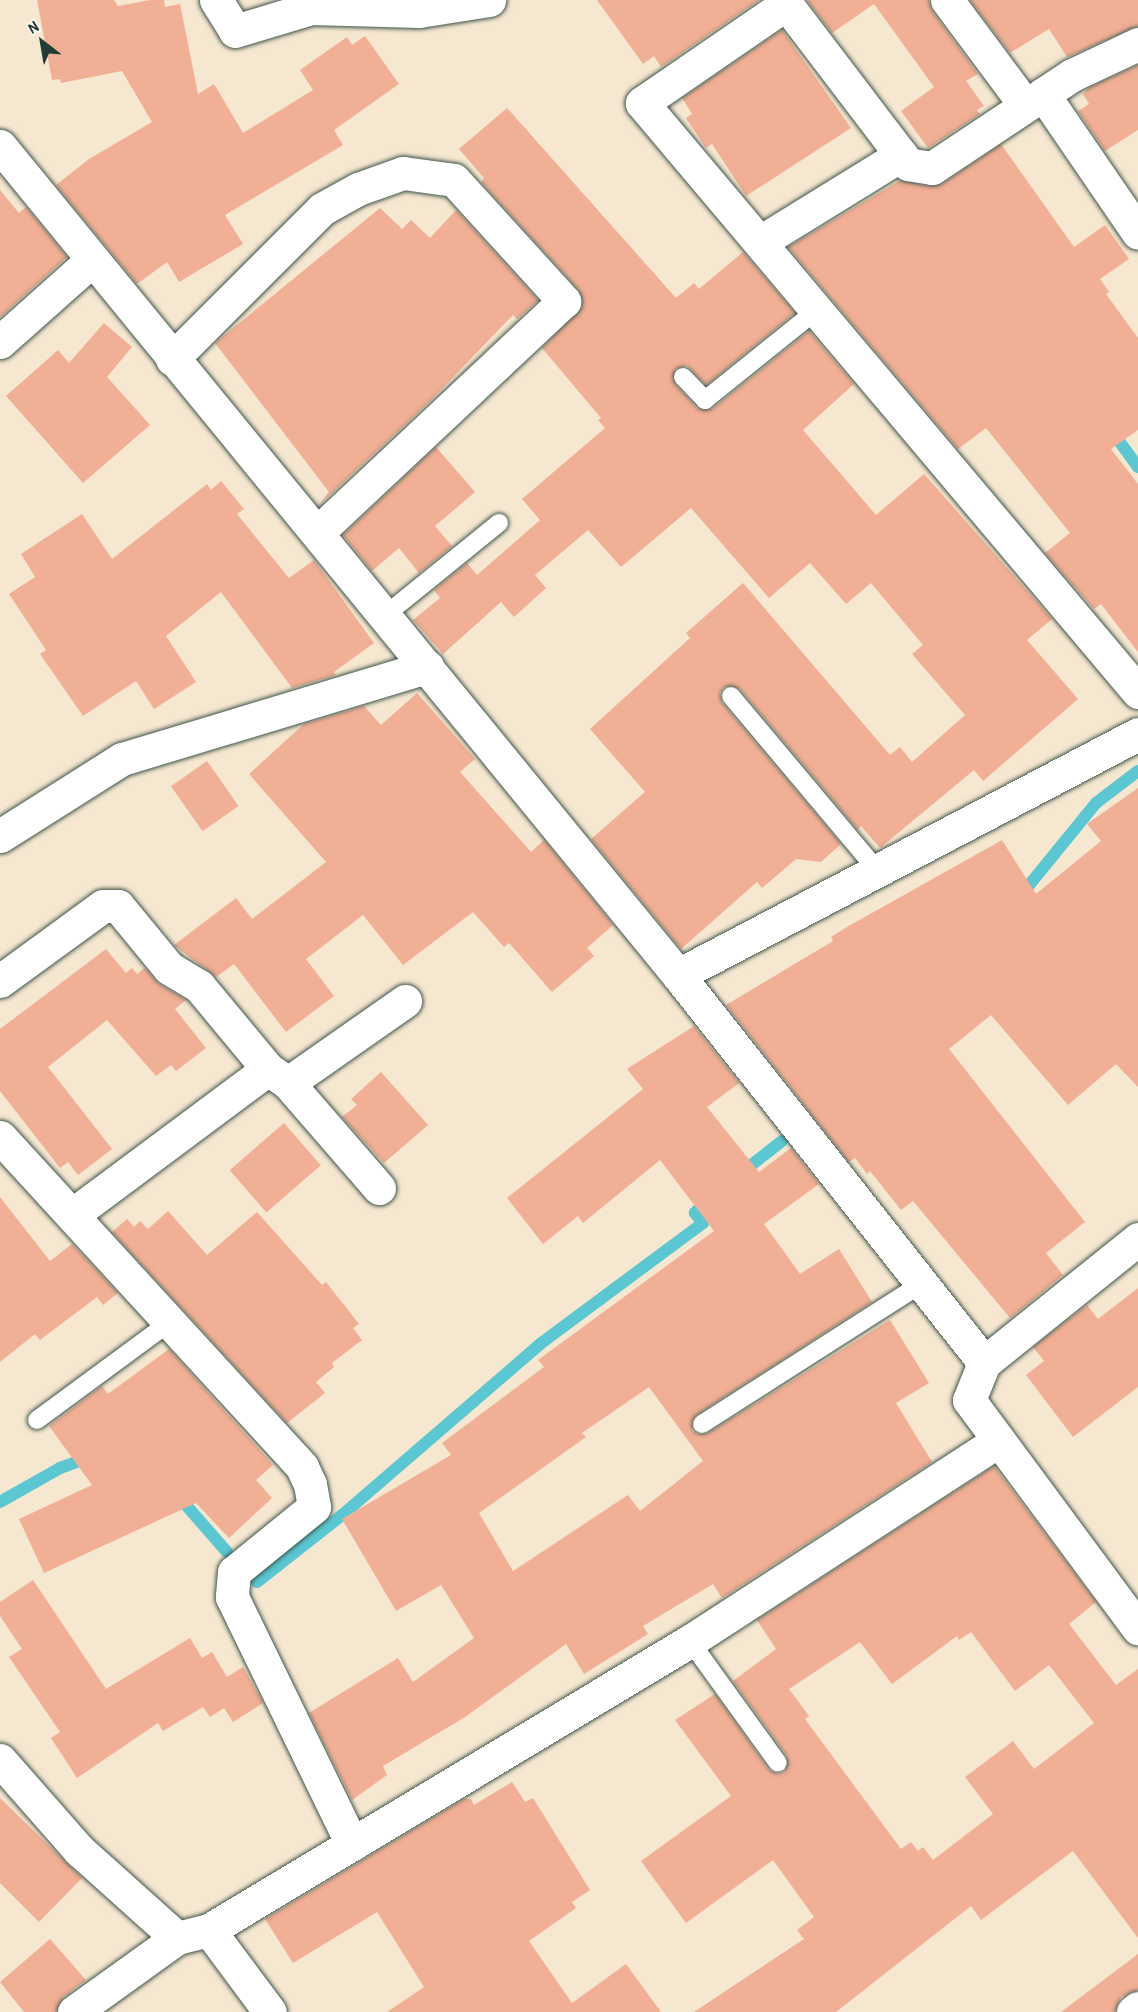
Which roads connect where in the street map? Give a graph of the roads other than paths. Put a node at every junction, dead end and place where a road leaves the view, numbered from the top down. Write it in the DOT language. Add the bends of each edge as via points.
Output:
graph roads {
  1 [pos="216,0"];
  2 [pos="489,0"];
  3 [pos="947,0"];
  4 [pos="1138,44"];
  5 [pos="1034,99"];
  6 [pos="0,146"];
  7 [pos="900,155"];
  8 [pos="1138,233"];
  9 [pos="760,242"];
  10 [pos="92,260"];
  11 [pos="817,310"];
  12 [pos="0,342"];
  13 [pos="172,359"];
  14 [pos="683,377"];
  15 [pos="499,523"];
  16 [pos="317,533"];
  17 [pos="384,616"];
  18 [pos="427,667"];
  19 [pos="1138,692"];
  20 [pos="731,696"];
  21 [pos="1138,734"];
  22 [pos="0,836"];
  23 [pos="877,870"];
  24 [pos="678,975"];
  25 [pos="0,981"];
  26 [pos="405,1001"];
  27 [pos="278,1076"];
  28 [pos="0,1137"];
  29 [pos="379,1188"];
  30 [pos="72,1215"];
  31 [pos="1138,1239"];
  32 [pos="921,1284"];
  33 [pos="170,1322"];
  34 [pos="984,1363"];
  35 [pos="37,1420"];
  36 [pos="702,1424"];
  37 [pos="998,1441"];
  38 [pos="1138,1628"];
  39 [pos="690,1641"];
  40 [pos="1,1762"];
  41 [pos="778,1763"];
  42 [pos="352,1844"];
  43 [pos="209,1930"];
  44 [pos="177,1938"];
  45 [pos="1138,2008"];
  46 [pos="74,2012"];
  47 [pos="270,2012"];
  48 [pos="1133,2012"];
  1 -- 2 [label="street" via="235,31 311,8 418,11"];
  3 -- 5 [label="street"];
  4 -- 5 [label="street" via="1072,75"];
  5 -- 7 [label="street" via="932,168 908,164"];
  5 -- 8 [label="street"];
  6 -- 10 [label="street"];
  7 -- 9 [label="street"];
  7 -- 9 [label="street" via="786,4 642,103"];
  9 -- 11 [label="street"];
  10 -- 12 [label="street"];
  10 -- 13 [label="street"];
  11 -- 14 [label="lane" via="705,400"];
  11 -- 19 [label="street"];
  13 -- 16 [label="street"];
  13 -- 16 [label="street" via="322,209 358,189 403,172 454,180 564,301"];
  15 -- 17 [label="lane"];
  16 -- 17 [label="street"];
  17 -- 18 [label="street"];
  18 -- 22 [label="street" via="122,759"];
  18 -- 24 [label="street"];
  20 -- 23 [label="lane"];
  21 -- 23 [label="street"];
  23 -- 24 [label="street"];
  24 -- 32 [label="street"];
  25 -- 27 [label="street" via="103,906 118,906 169,968 199,986"];
  26 -- 27 [label="street"];
  27 -- 29 [label="street"];
  27 -- 30 [label="street"];
  28 -- 30 [label="street"];
  30 -- 33 [label="street"];
  31 -- 34 [label="street"];
  32 -- 34 [label="street"];
  32 -- 36 [label="lane"];
  33 -- 35 [label="lane"];
  33 -- 42 [label="street" via="302,1467 310,1484 314,1507 234,1572 232,1597"];
  34 -- 37 [label="street" via="969,1400"];
  37 -- 38 [label="street"];
  37 -- 39 [label="street"];
  39 -- 41 [label="lane"];
  39 -- 42 [label="street"];
  40 -- 44 [label="street" via="79,1850"];
  42 -- 43 [label="street"];
  43 -- 44 [label="street"];
  43 -- 47 [label="street"];
  44 -- 46 [label="street"];
  45 -- 48 [label="street"];
}
